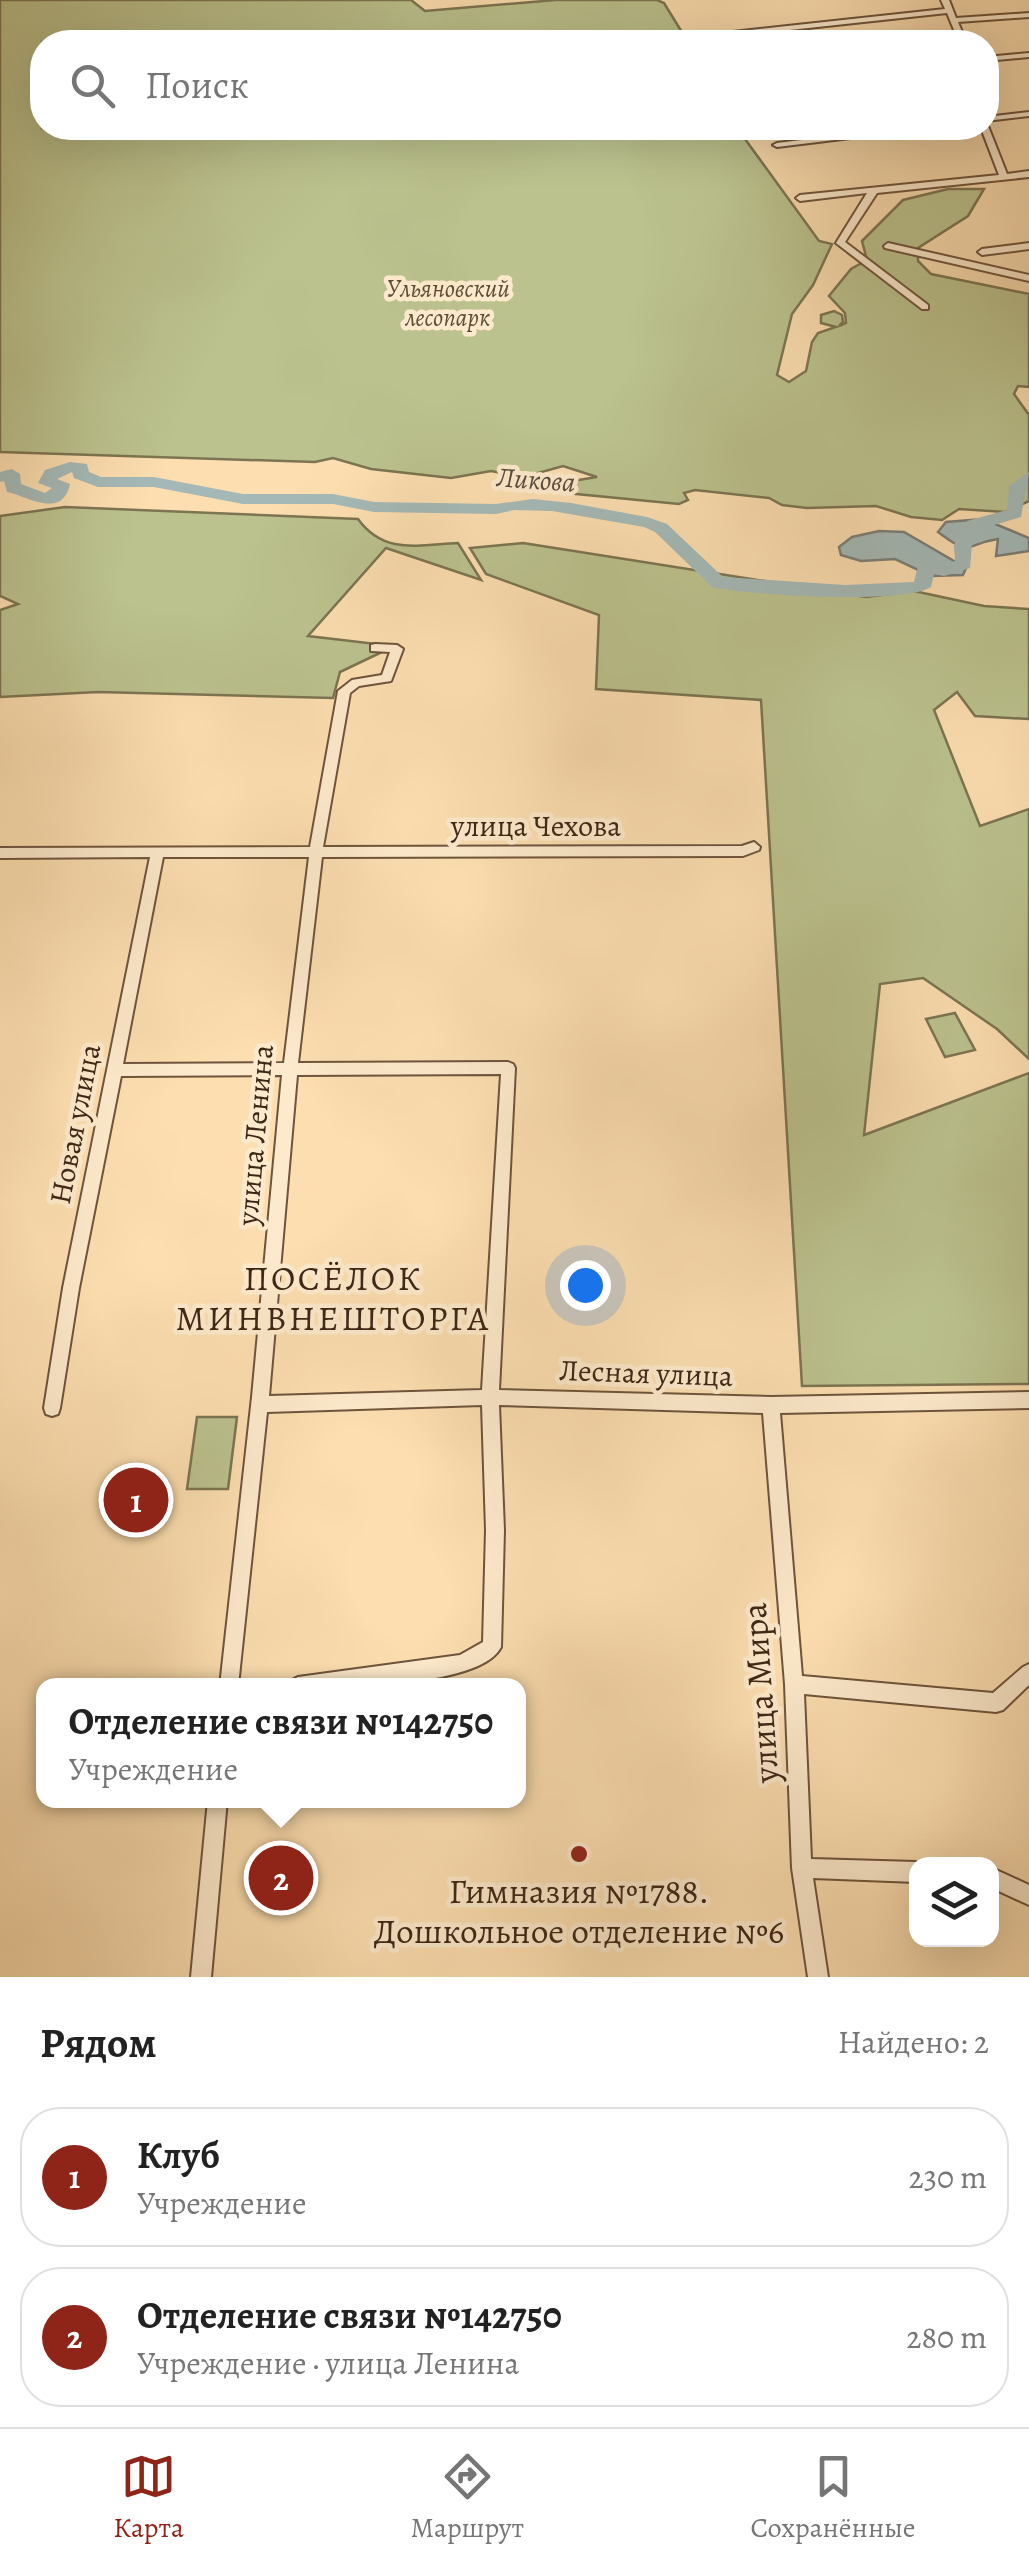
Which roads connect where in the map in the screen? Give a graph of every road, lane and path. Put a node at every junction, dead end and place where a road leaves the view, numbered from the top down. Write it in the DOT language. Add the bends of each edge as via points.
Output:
graph roads {
  1 [pos="945,0"];
  2 [pos="952,15"];
  3 [pos="1029,15"];
  4 [pos="791,30"];
  5 [pos="958,30"];
  6 [pos="1029,56"];
  7 [pos="999,59"];
  8 [pos="1029,114"];
  9 [pos="999,117"];
  10 [pos="818,140"];
  11 [pos="990,140"];
  12 [pos="777,145"];
  13 [pos="1029,174"];
  14 [pos="1004,176"];
  15 [pos="874,190"];
  16 [pos="800,198"];
  17 [pos="888,246"];
  18 [pos="1029,246"];
  19 [pos="982,252"];
  20 [pos="1029,278"];
  21 [pos="921,308"];
  22 [pos="375,648"];
  23 [pos="754,847"];
  24 [pos="0,852"];
  25 [pos="158,852"];
  26 [pos="318,854"];
  27 [pos="114,1070"];
  28 [pos="290,1070"];
  29 [pos="490,1397"];
  30 [pos="1029,1400"];
  31 [pos="260,1404"];
  32 [pos="770,1405"];
  33 [pos="52,1408"];
  34 [pos="1029,1672"];
  35 [pos="230,1678"];
  36 [pos="358,1678"];
  37 [pos="794,1684"];
  38 [pos="217,1808"];
  39 [pos="802,1868"];
  40 [pos="909,1872"];
  41 [pos="999,1881"];
  42 [pos="1029,1896"];
  43 [pos="200,1977"];
  44 [pos="818,1977"];
  1 -- 2 [label="street"];
  2 -- 3 [label="street"];
  2 -- 4 [label="street"];
  2 -- 5 [label="street"];
  6 -- 7 [label="street"];
  8 -- 9 [label="street"];
  10 -- 12 [label="street"];
  11 -- 14 [label="street"];
  13 -- 14 [label="street"];
  14 -- 15 [label="street"];
  15 -- 16 [label="street"];
  15 -- 21 [label="street" via="840,243"];
  17 -- 20 [label="street"];
  18 -- 19 [label="street"];
  22 -- 26 [label="street, улица Ленина" via="397,649 387,678 356,682 344,691"];
  23 -- 26 [label="street, улица Чехова"];
  24 -- 25 [label="street, улица Чехова"];
  25 -- 26 [label="street, улица Чехова"];
  25 -- 27 [label="street, Новая улица"];
  26 -- 28 [label="street, улица Ленина"];
  27 -- 28 [label="street"];
  27 -- 33 [label="street, Новая улица"];
  28 -- 29 [label="street" via="508,1068"];
  28 -- 31 [label="street, улица Ленина"];
  29 -- 31 [label="street, Лесная улица"];
  29 -- 32 [label="street, Лесная улица"];
  29 -- 36 [label="street" via="492,1647 462,1664"];
  30 -- 32 [label="street, Лесная улица"];
  31 -- 35 [label="street, улица Ленина"];
  32 -- 37 [label="street, улица Мира"];
  34 -- 37 [label="street" via="996,1702"];
  37 -- 39 [label="street, улица Мира"];
  38 -- 43 [label="street"];
  39 -- 40 [label="street"];
  39 -- 44 [label="street, улица Мира"];
  41 -- 42 [label="street"];
}
